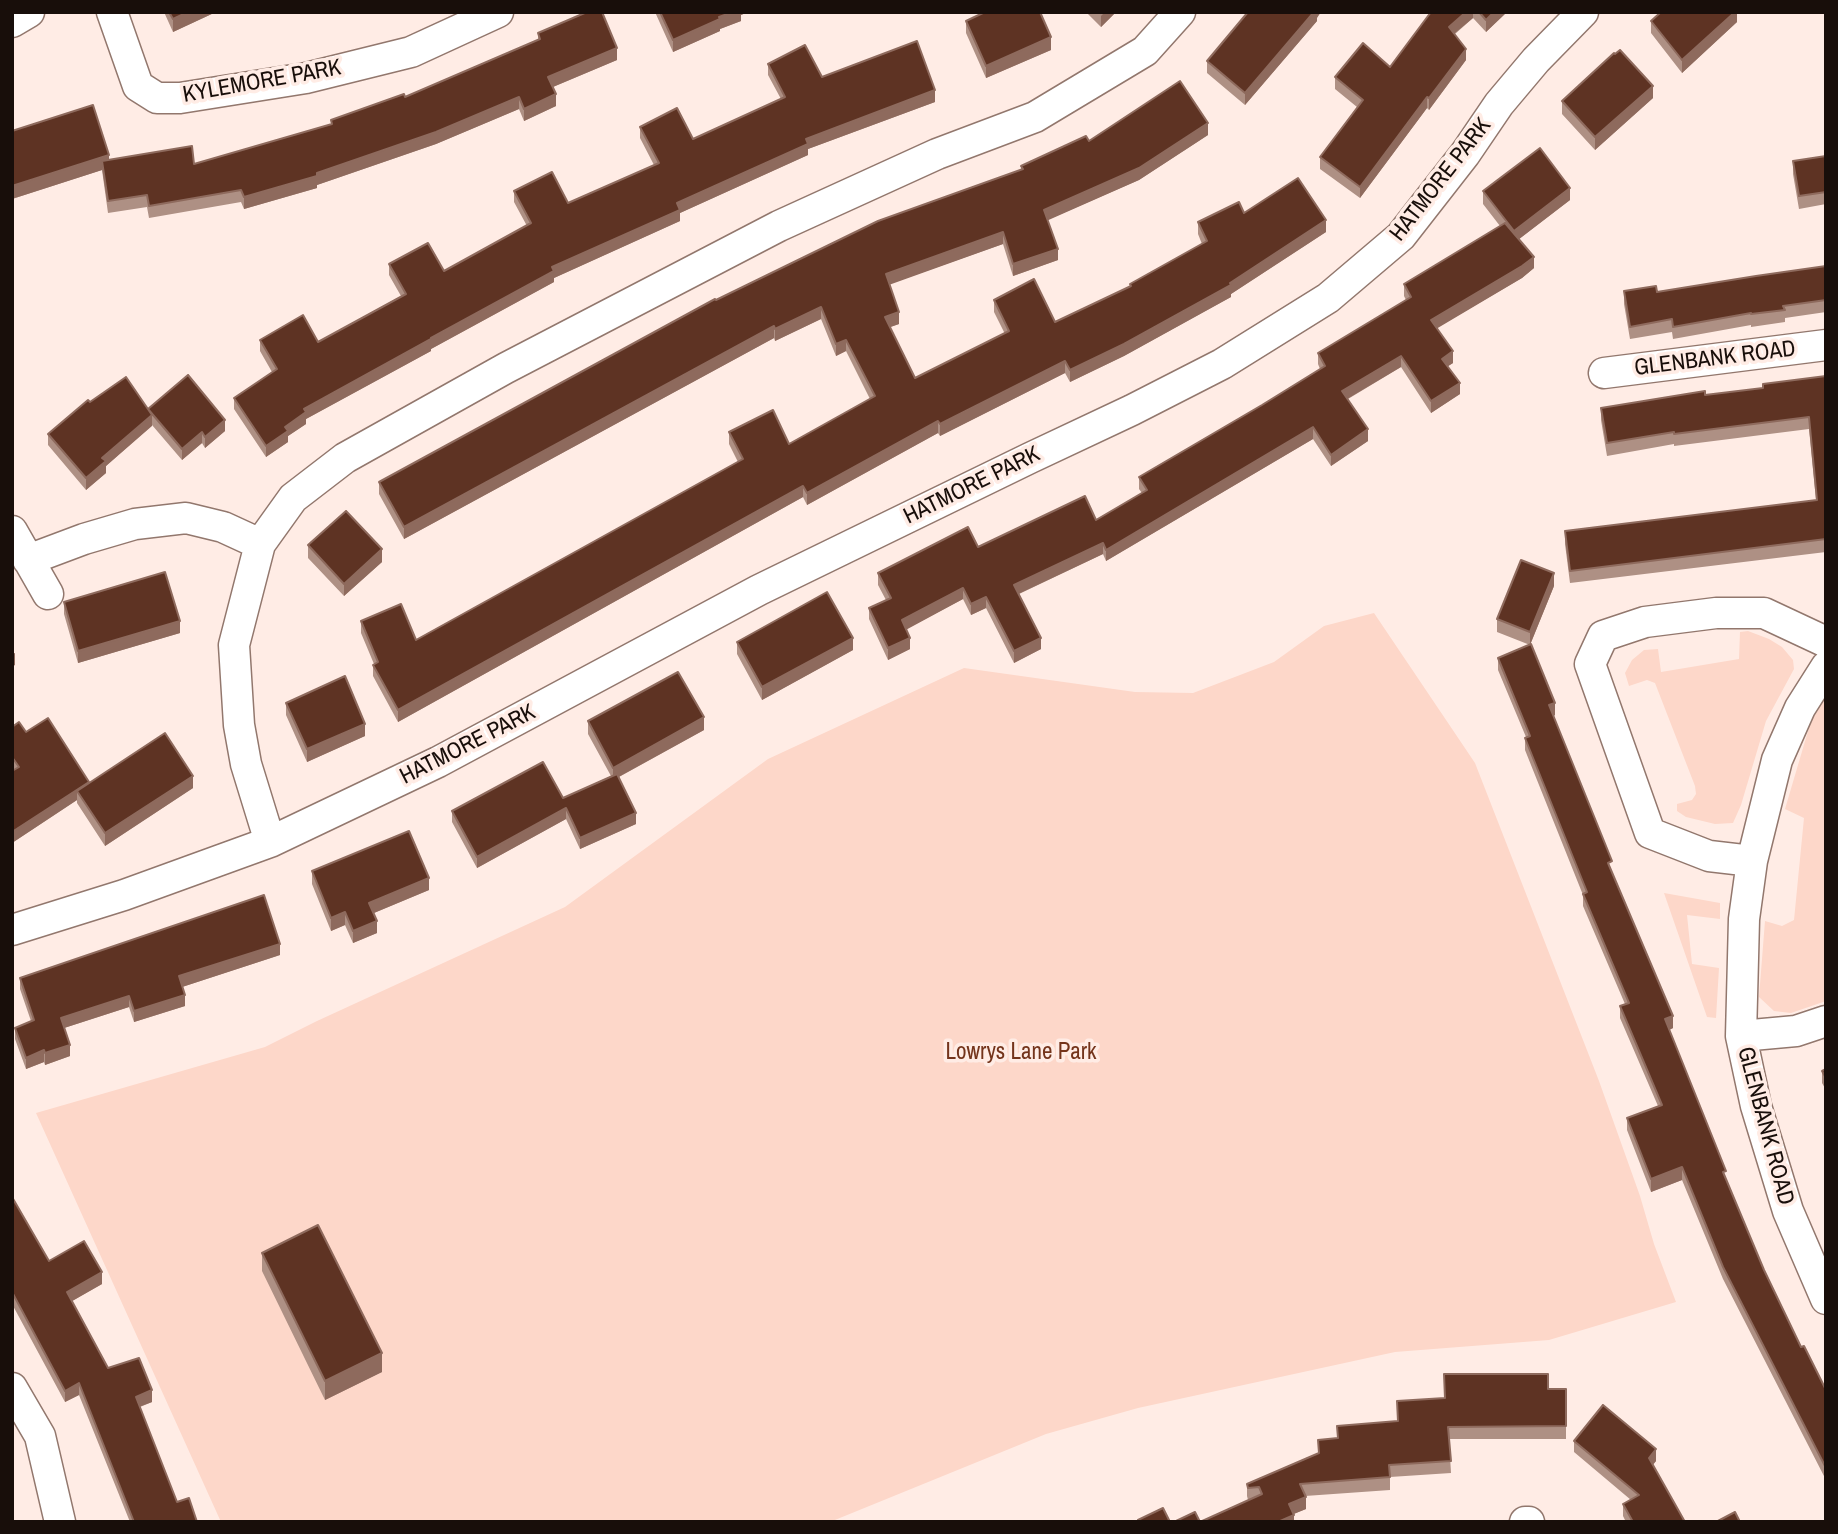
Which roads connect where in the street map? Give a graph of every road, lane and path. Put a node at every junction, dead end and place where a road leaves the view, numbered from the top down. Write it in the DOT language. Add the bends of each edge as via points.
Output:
graph roads {
  1 [pos="29,12"];
  2 [pos="112,12"];
  3 [pos="498,12"];
  4 [pos="1180,12"];
  5 [pos="1583,12"];
  6 [pos="458,21"];
  7 [pos="12,22"];
  8 [pos="1826,345"];
  9 [pos="1604,373"];
  10 [pos="12,531"];
  11 [pos="260,544"];
  12 [pos="28,560"];
  13 [pos="48,594"];
  14 [pos="1826,642"];
  15 [pos="1826,667"];
  16 [pos="270,842"];
  17 [pos="1752,861"];
  18 [pos="12,930"];
  19 [pos="1826,1021"];
  20 [pos="1741,1036"];
  21 [pos="1826,1299"];
  22 [pos="12,1388"];
  23 [pos="60,1522"];
  1 -- 7 [label="street"];
  2 -- 6 [label="street, KYLEMORE PARK" via="138,86 157,98 306,78 411,52"];
  3 -- 6 [label="street, KYLEMORE PARK"];
  4 -- 11 [label="street" via="1145,51 1035,117 937,154 779,226 345,458 293,498"];
  5 -- 16 [label="street, HATMORE PARK" via="1499,104 1401,236 1328,298 1222,364 1132,411 759,590 438,762"];
  8 -- 9 [label="street, GLENBANK ROAD"];
  10 -- 12 [label="street"];
  11 -- 12 [label="street" via="223,527 186,518 135,524"];
  11 -- 16 [label="street" via="234,645 246,764"];
  12 -- 13 [label="street"];
  14 -- 17 [label="street" via="1764,613 1716,613 1645,622 1603,636 1590,664 1650,833 1709,856"];
  15 -- 17 [label="street, GLENBANK ROAD" via="1800,708 1777,760"];
  16 -- 18 [label="street, HATMORE PARK"];
  17 -- 20 [label="street, GLENBANK ROAD" via="1744,919"];
  19 -- 20 [label="street" via="1796,1031"];
  20 -- 21 [label="street, GLENBANK ROAD" via="1756,1106 1788,1211"];
  22 -- 23 [label="street" via="40,1436"];
}
